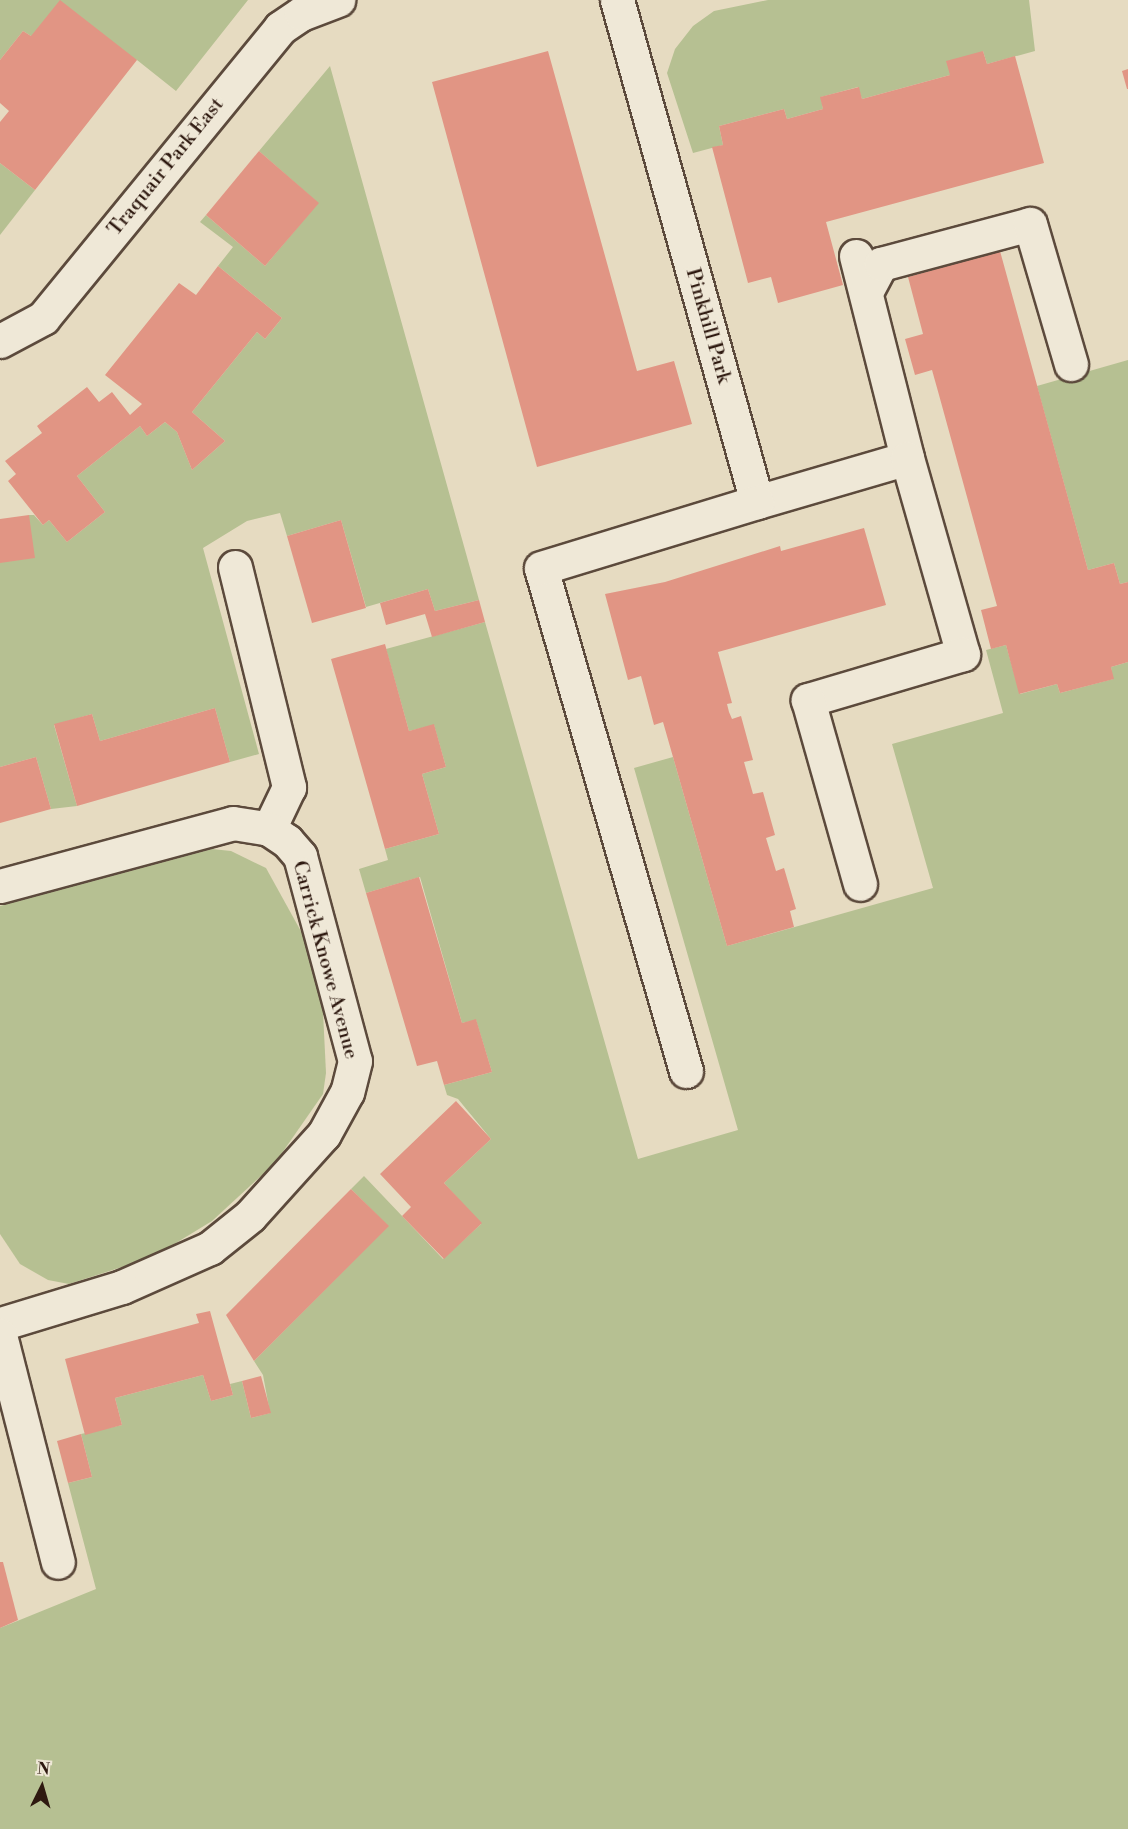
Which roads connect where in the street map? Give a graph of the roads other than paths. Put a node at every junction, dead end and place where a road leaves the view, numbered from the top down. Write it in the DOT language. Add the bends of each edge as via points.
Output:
graph roads {
  1 [pos="338,0"];
  2 [pos="617,0"];
  3 [pos="856,256"];
  4 [pos="866,292"];
  5 [pos="0,341"];
  6 [pos="1071,364"];
  7 [pos="907,458"];
  8 [pos="758,502"];
  9 [pos="235,567"];
  10 [pos="269,829"];
  11 [pos="860,884"];
  12 [pos="0,886"];
  13 [pos="686,1071"];
  14 [pos="0,1324"];
  15 [pos="0,1335"];
  16 [pos="58,1562"];
  1 -- 5 [label="street, Traquair Park East" via="301,14 280,28 67,292 43,318"];
  2 -- 8 [label="street, Pinkhill Park"];
  3 -- 4 [label="street"];
  4 -- 6 [label="street" via="881,264 1030,224"];
  4 -- 7 [label="street"];
  7 -- 8 [label="street"];
  7 -- 11 [label="street" via="963,654 808,700"];
  8 -- 13 [label="street" via="541,568"];
  9 -- 10 [label="street" via="289,787"];
  10 -- 12 [label="street, Carrick Knowe Avenue" via="233,823"];
  10 -- 14 [label="street, Carrick Knowe Avenue" via="287,840 300,856 355,1061 337,1114 298,1167 250,1216 210,1248 122,1287"];
  15 -- 16 [label="street"];
}
